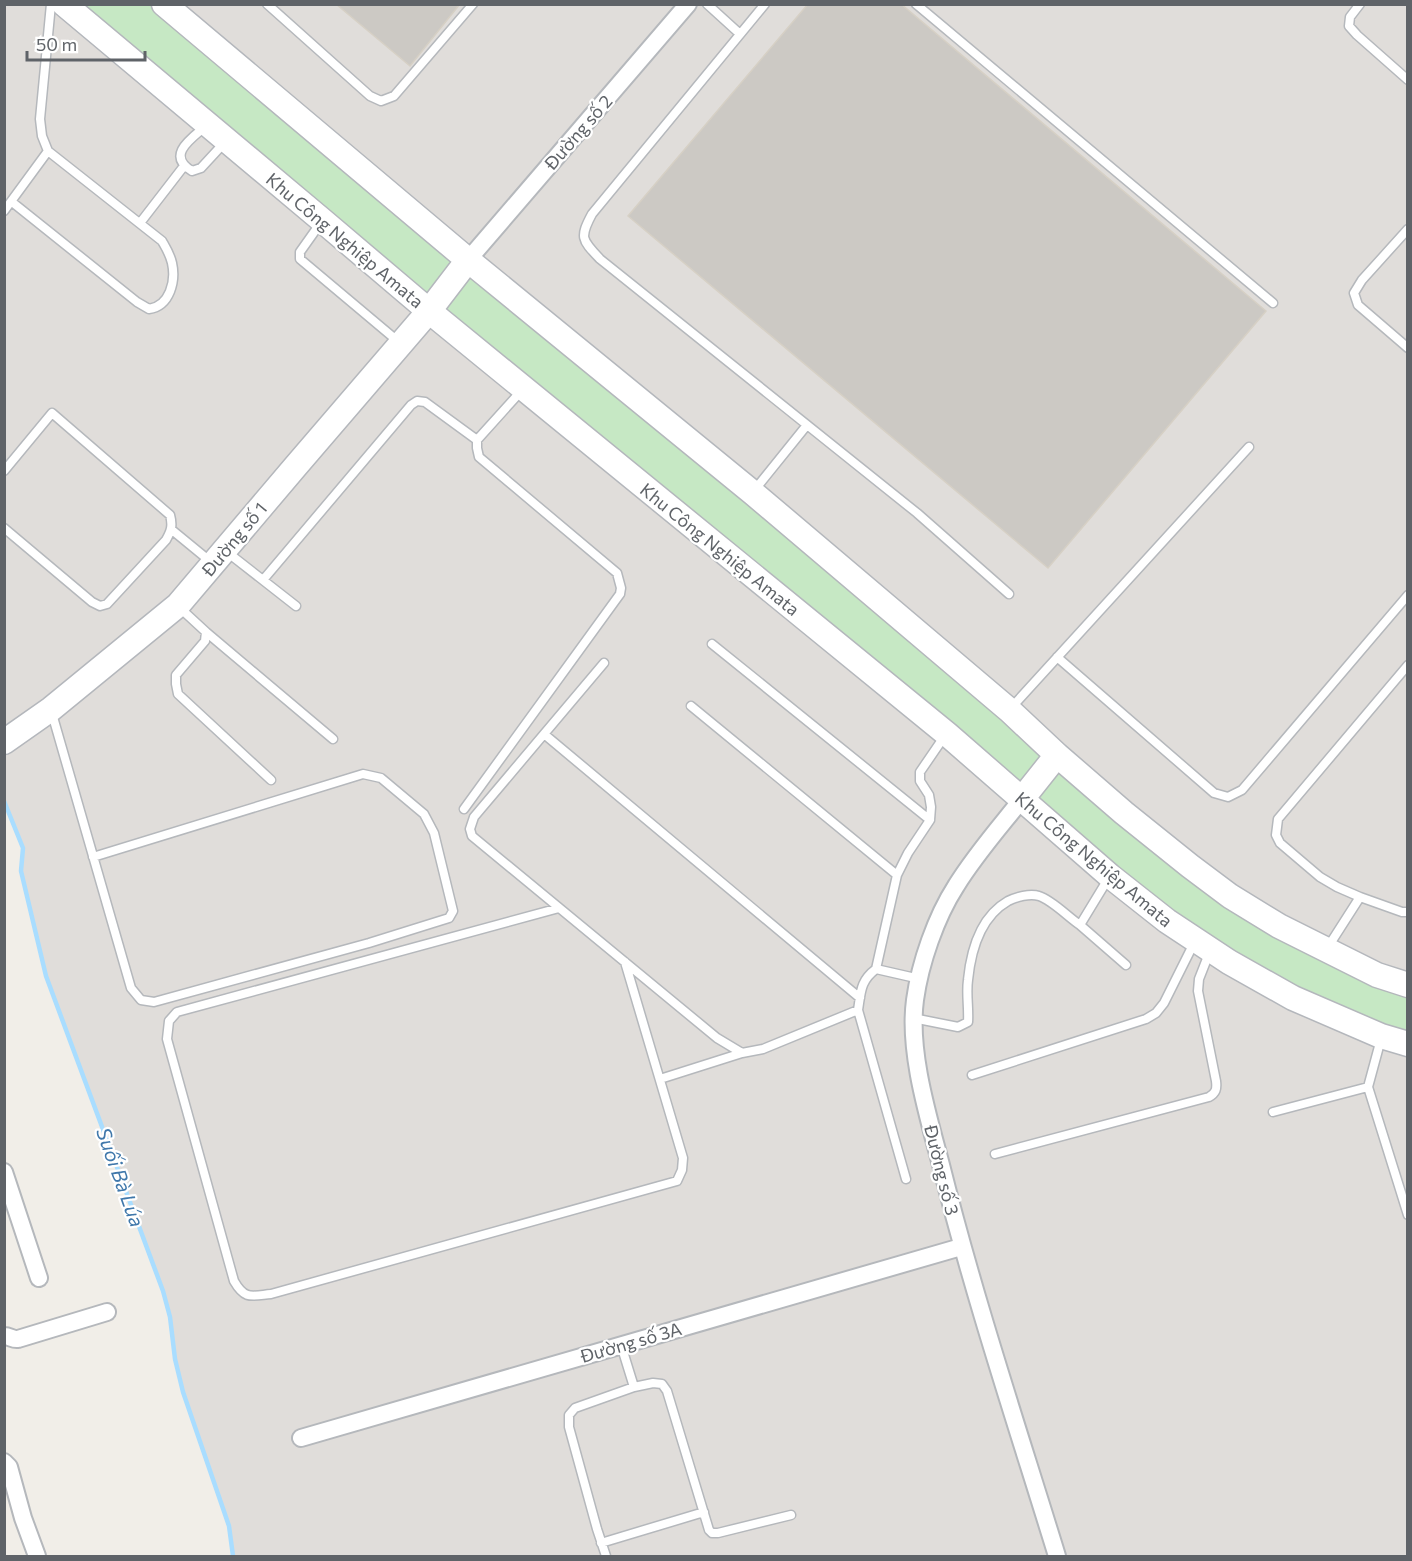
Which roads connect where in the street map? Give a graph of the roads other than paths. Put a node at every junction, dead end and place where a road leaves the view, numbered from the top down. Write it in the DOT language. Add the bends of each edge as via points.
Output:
graph roads {
  1 [pos="51,4"];
  2 [pos="64,4"];
  3 [pos="164,4"];
  4 [pos="267,4"];
  5 [pos="472,4"];
  6 [pos="688,4"];
  7 [pos="707,4"];
  8 [pos="765,4"];
  9 [pos="916,4"];
  10 [pos="1360,4"];
  11 [pos="740,34"];
  12 [pos="1407,80"];
  13 [pos="207,124"];
  14 [pos="226,141"];
  15 [pos="48,152"];
  16 [pos="184,166"];
  17 [pos="12,202"];
  18 [pos="4,211"];
  19 [pos="322,221"];
  20 [pos="140,223"];
  21 [pos="1407,229"];
  22 [pos="468,260"];
  23 [pos="1273,303"];
  24 [pos="429,311"];
  25 [pos="401,344"];
  26 [pos="1407,348"];
  27 [pos="523,388"];
  28 [pos="807,425"];
  29 [pos="477,440"];
  30 [pos="1249,447"];
  31 [pos="4,471"];
  32 [pos="753,493"];
  33 [pos="4,528"];
  34 [pos="172,530"];
  35 [pos="219,557"];
  36 [pos="263,580"];
  37 [pos="1009,594"];
  38 [pos="1407,595"];
  39 [pos="178,605"];
  40 [pos="296,606"];
  41 [pos="206,632"];
  42 [pos="712,644"];
  43 [pos="1057,657"];
  44 [pos="604,663"];
  45 [pos="1407,665"];
  46 [pos="691,706"];
  47 [pos="51,709"];
  48 [pos="1009,711"];
  49 [pos="544,734"];
  50 [pos="947,734"];
  51 [pos="333,739"];
  52 [pos="8,740"];
  53 [pos="1057,755"];
  54 [pos="271,780"];
  55 [pos="1022,799"];
  56 [pos="464,809"];
  57 [pos="930,820"];
  58 [pos="93,857"];
  59 [pos="897,874"];
  60 [pos="1110,876"];
  61 [pos="1360,897"];
  62 [pos="559,908"];
  63 [pos="1407,912"];
  64 [pos="1080,925"];
  65 [pos="1203,946"];
  66 [pos="1326,950"];
  67 [pos="625,962"];
  68 [pos="1126,965"];
  69 [pos="876,969"];
  70 [pos="920,979"];
  71 [pos="1407,985"];
  72 [pos="860,999"];
  73 [pos="858,1010"];
  74 [pos="913,1018"];
  75 [pos="1382,1036"];
  76 [pos="1407,1044"];
  77 [pos="742,1053"];
  78 [pos="972,1075"];
  79 [pos="660,1079"];
  80 [pos="1368,1087"];
  81 [pos="1273,1112"];
  82 [pos="995,1154"];
  83 [pos="4,1172"];
  84 [pos="906,1179"];
  85 [pos="1407,1215"];
  86 [pos="961,1247"];
  87 [pos="39,1278"];
  88 [pos="107,1312"];
  89 [pos="4,1336"];
  90 [pos="621,1345"];
  91 [pos="634,1387"];
  92 [pos="301,1438"];
  93 [pos="4,1462"];
  94 [pos="704,1512"];
  95 [pos="791,1515"];
  96 [pos="601,1543"];
  97 [pos="37,1557"];
  98 [pos="606,1557"];
  99 [pos="1057,1557"];
  1 -- 15 [label="lane" via="39,119"];
  2 -- 13 [label="street, Khu Công Nghiệp Amata"];
  3 -- 22 [label="street"];
  4 -- 5 [label="lane" via="370,96 381,100 394,96"];
  6 -- 22 [label="street, Đường số 2"];
  7 -- 11 [label="lane"];
  8 -- 11 [label="lane"];
  9 -- 23 [label="lane"];
  10 -- 12 [label="lane" via="1350,17 1349,26"];
  11 -- 28 [label="lane" via="592,214 583,230 585,243"];
  13 -- 14 [label="street, Khu Công Nghiệp Amata"];
  13 -- 16 [label="lane" via="181,151"];
  14 -- 16 [label="lane" via="201,168 192,171"];
  14 -- 19 [label="street, Khu Công Nghiệp Amata"];
  15 -- 17 [label="lane"];
  15 -- 20 [label="lane"];
  16 -- 20 [label="lane"];
  17 -- 18 [label="lane"];
  17 -- 20 [label="lane" via="137,302 149,309 157,308 170,292 172,264 162,241"];
  19 -- 24 [label="street, Khu Công Nghiệp Amata"];
  19 -- 25 [label="lane" via="300,252 300,259"];
  21 -- 26 [label="lane" via="1354,293 1358,305"];
  22 -- 24 [label="street, Đường số 1"];
  22 -- 32 [label="street"];
  24 -- 25 [label="street, Đường số 1"];
  24 -- 27 [label="street, Khu Công Nghiệp Amata"];
  25 -- 35 [label="street, Đường số 1"];
  27 -- 29 [label="lane"];
  27 -- 50 [label="street, Khu Công Nghiệp Amata"];
  28 -- 32 [label="lane"];
  28 -- 37 [label="lane" via="917,513"];
  29 -- 36 [label="lane" via="417,400"];
  29 -- 56 [label="lane" via="479,457 617,573 621,588"];
  30 -- 43 [label="lane"];
  31 -- 34 [label="lane" via="52,413 170,515"];
  32 -- 48 [label="street"];
  33 -- 34 [label="lane" via="100,606 107,604"];
  34 -- 35 [label="lane"];
  35 -- 36 [label="lane"];
  35 -- 39 [label="street, Đường số 1"];
  36 -- 40 [label="lane"];
  38 -- 43 [label="lane" via="1242,790 1228,797 1214,793"];
  39 -- 41 [label="lane"];
  39 -- 47 [label="street, Đường số 1"];
  41 -- 51 [label="lane"];
  41 -- 54 [label="lane" via="205,641 176,675 178,694"];
  42 -- 57 [label="lane"];
  43 -- 48 [label="lane"];
  44 -- 49 [label="lane"];
  45 -- 61 [label="lane" via="1278,819 1276,835 1280,843 1320,877"];
  46 -- 59 [label="lane"];
  47 -- 52 [label="street, Đường số 1"];
  47 -- 58 [label="lane"];
  48 -- 53 [label="street"];
  49 -- 62 [label="lane" via="474,817 470,829 472,836"];
  49 -- 72 [label="lane"];
  50 -- 55 [label="street, Khu Công Nghiệp Amata"];
  50 -- 57 [label="lane" via="920,772 920,781 929,795"];
  53 -- 55 [label="street"];
  53 -- 66 [label="street" via="1230,896"];
  55 -- 60 [label="street, Khu Công Nghiệp Amata"];
  55 -- 70 [label="street, Đường số 3" via="955,887 931,938"];
  57 -- 59 [label="lane"];
  58 -- 58 [label="lane" via="363,774 381,778 424,814 434,833 453,911 449,918 369,943 154,1002 141,999 131,988"];
  59 -- 69 [label="lane"];
  60 -- 64 [label="lane"];
  60 -- 65 [label="street, Khu Công Nghiệp Amata"];
  61 -- 63 [label="lane"];
  61 -- 66 [label="lane"];
  62 -- 67 [label="lane"];
  62 -- 79 [label="lane" via="177,1012 169,1021 167,1039 234,1281 240,1291 250,1296 271,1294 677,1181 683,1158"];
  64 -- 68 [label="lane"];
  64 -- 74 [label="lane" via="1036,895 1011,899 992,913 975,943 968,981 968,1022 958,1027"];
  65 -- 75 [label="street, Khu Công Nghiệp Amata" via="1293,998"];
  65 -- 78 [label="lane" via="1156,1013"];
  65 -- 82 [label="lane" via="1198,991 1216,1081 1214,1094"];
  66 -- 71 [label="street"];
  67 -- 77 [label="lane" via="717,1038"];
  67 -- 79 [label="lane"];
  69 -- 70 [label="lane"];
  69 -- 72 [label="lane" via="862,986"];
  70 -- 74 [label="street, Đường số 3"];
  72 -- 73 [label="lane"];
  73 -- 77 [label="lane" via="763,1049"];
  73 -- 84 [label="lane"];
  74 -- 86 [label="street, Đường số 3" via="919,1077"];
  75 -- 76 [label="street, Khu Công Nghiệp Amata"];
  75 -- 80 [label="lane"];
  77 -- 79 [label="lane"];
  80 -- 81 [label="lane"];
  80 -- 85 [label="lane"];
  83 -- 87 [label="street"];
  86 -- 90 [label="street, Đường số 3A"];
  86 -- 99 [label="street, Đường số 3"];
  88 -- 89 [label="street" via="18,1339"];
  90 -- 91 [label="lane"];
  90 -- 92 [label="street, Đường số 3A"];
  91 -- 94 [label="lane" via="662,1384 667,1391"];
  91 -- 96 [label="lane" via="575,1408 569,1415"];
  93 -- 97 [label="street" via="9,1467"];
  94 -- 95 [label="lane" via="712,1533"];
  94 -- 96 [label="lane"];
  96 -- 98 [label="lane"];
}
